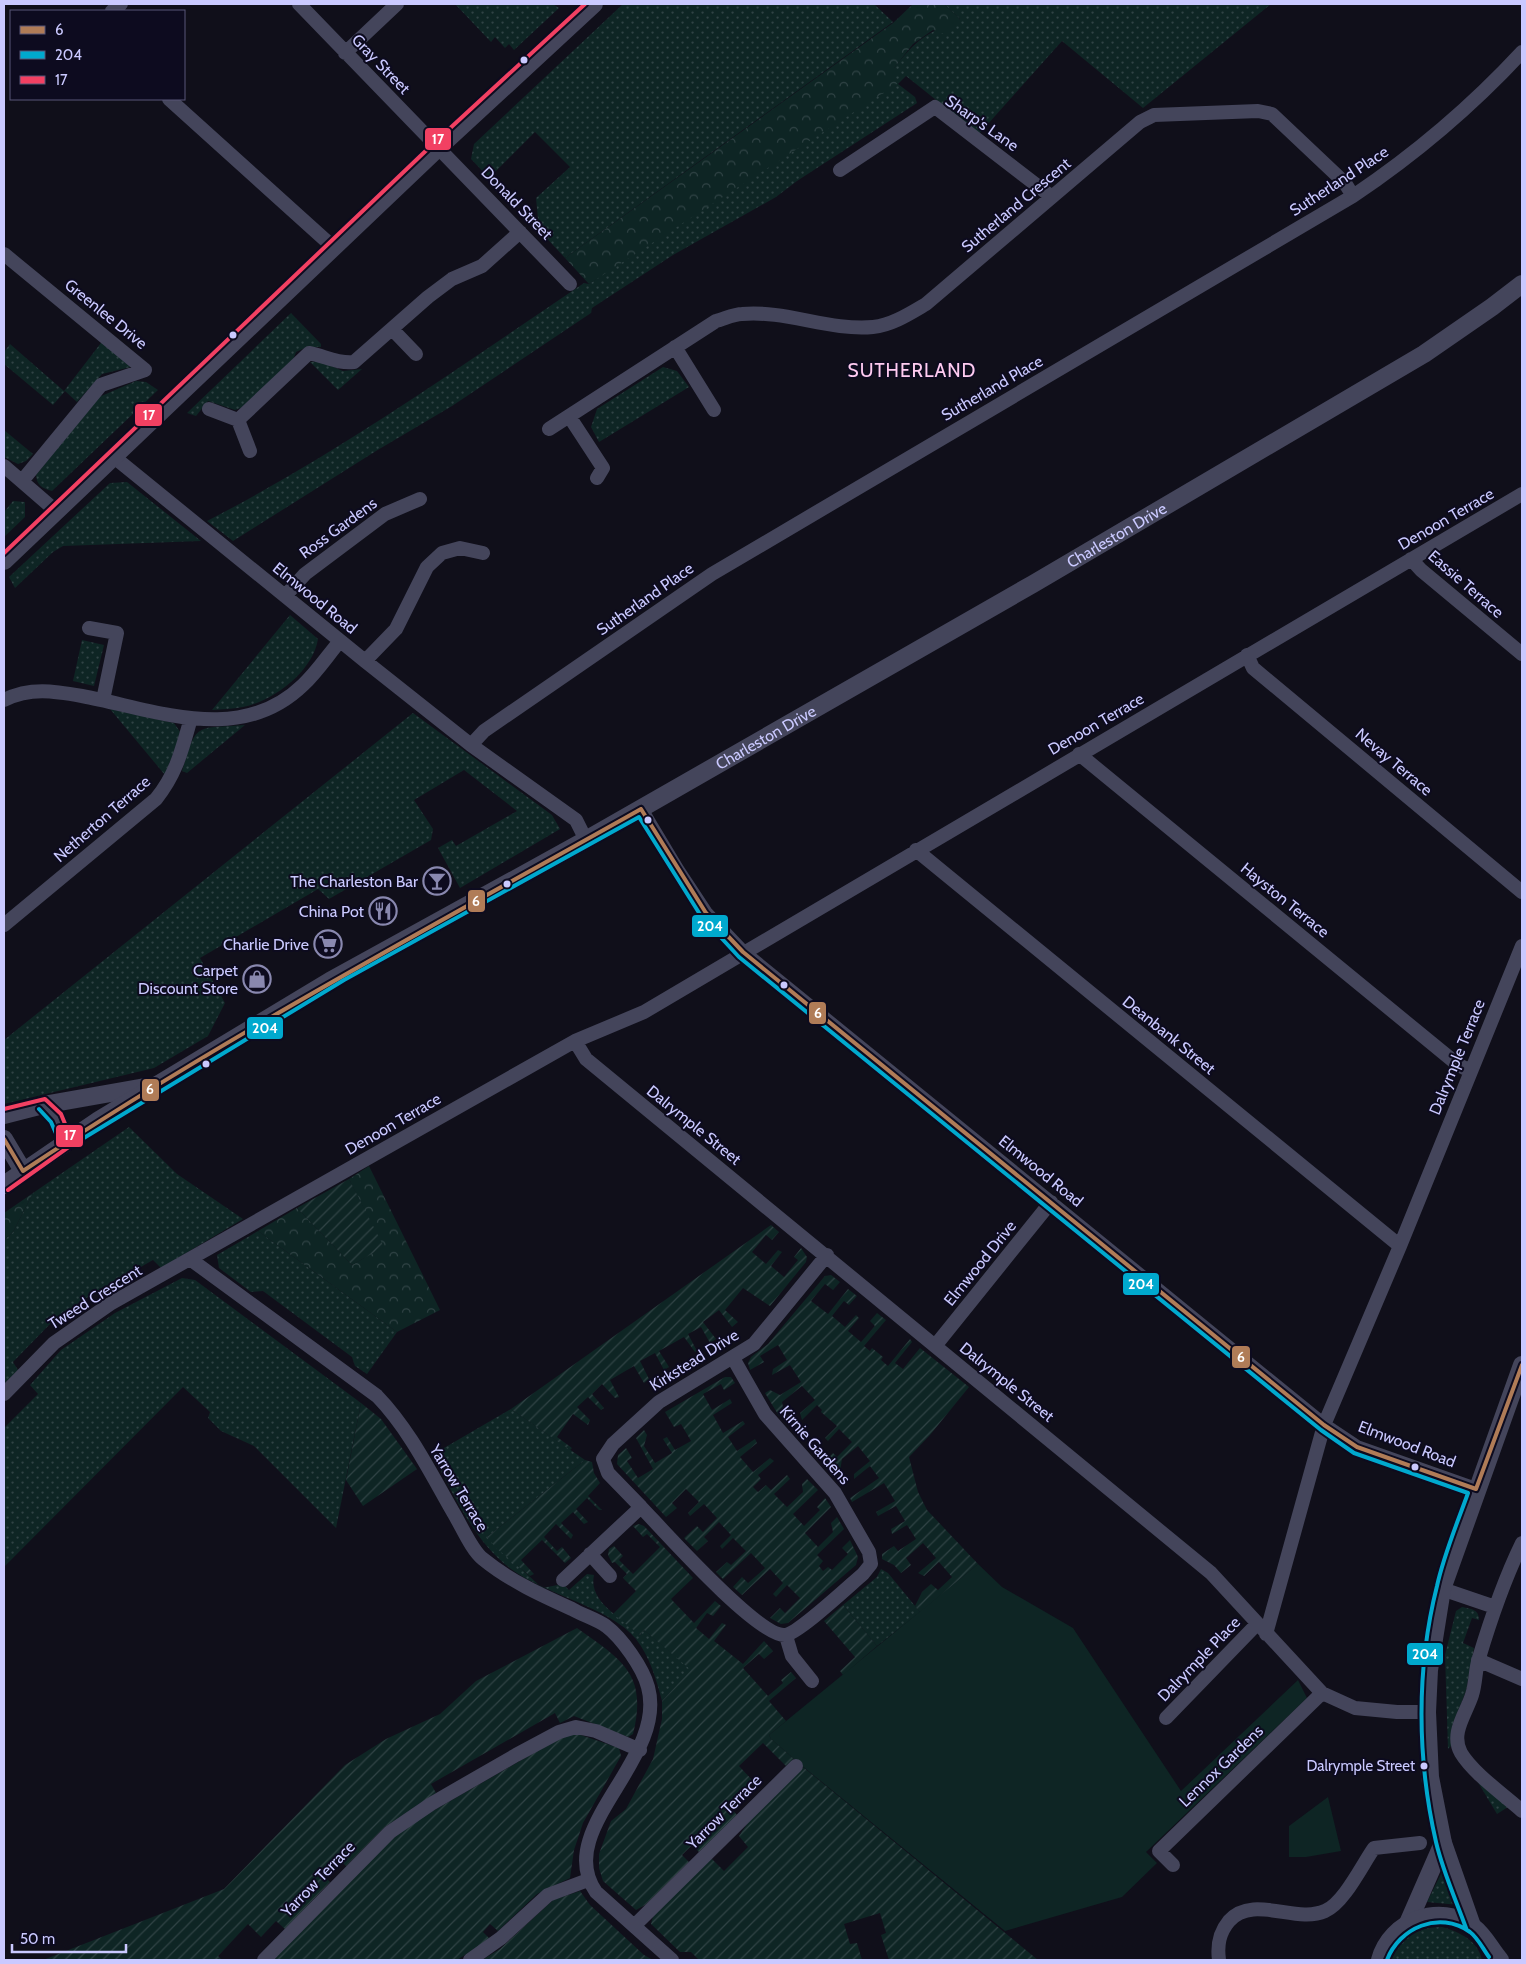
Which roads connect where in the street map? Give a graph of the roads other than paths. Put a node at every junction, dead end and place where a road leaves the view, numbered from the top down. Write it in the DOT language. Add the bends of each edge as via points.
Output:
graph roads {
  1 [pos="298,4"];
  2 [pos="396,4"];
  3 [pos="594,4"];
  4 [pos="1522,52"];
  5 [pos="345,53"];
  6 [pos="170,100"];
  7 [pos="438,148"];
  8 [pos="840,170"];
  9 [pos="1353,196"];
  10 [pos="1052,197"];
  11 [pos="520,232"];
  12 [pos="333,247"];
  13 [pos="4,254"];
  14 [pos="570,284"];
  15 [pos="1522,284"];
  16 [pos="392,329"];
  17 [pos="675,347"];
  18 [pos="416,354"];
  19 [pos="210,409"];
  20 [pos="714,410"];
  21 [pos="569,416"];
  22 [pos="238,420"];
  23 [pos="548,429"];
  24 [pos="250,451"];
  25 [pos="114,457"];
  26 [pos="4,466"];
  27 [pos="597,478"];
  28 [pos="22,481"];
  29 [pos="1522,494"];
  30 [pos="420,498"];
  31 [pos="56,511"];
  32 [pos="483,554"];
  33 [pos="1411,559"];
  34 [pos="4,561"];
  35 [pos="285,596"];
  36 [pos="89,628"];
  37 [pos="340,641"];
  38 [pos="1522,654"];
  39 [pos="1247,656"];
  40 [pos="365,662"];
  41 [pos="4,700"];
  42 [pos="103,700"];
  43 [pos="191,718"];
  44 [pos="472,745"];
  45 [pos="1079,754"];
  46 [pos="641,809"];
  47 [pos="586,840"];
  48 [pos="916,850"];
  49 [pos="1522,892"];
  50 [pos="4,925"];
  51 [pos="1522,946"];
  52 [pos="743,952"];
  53 [pos="576,1041"];
  54 [pos="1470,1071"];
  55 [pos="155,1086"];
  56 [pos="43,1105"];
  57 [pos="4,1115"];
  58 [pos="4,1139"];
  59 [pos="66,1141"];
  60 [pos="24,1170"];
  61 [pos="4,1185"];
  62 [pos="1051,1202"];
  63 [pos="1400,1246"];
  64 [pos="827,1255"];
  65 [pos="190,1259"];
  66 [pos="936,1346"];
  67 [pos="733,1358"];
  68 [pos="1522,1365"];
  69 [pos="4,1394"];
  70 [pos="1324,1425"];
  71 [pos="1476,1490"];
  72 [pos="641,1507"];
  73 [pos="1522,1543"];
  74 [pos="590,1554"];
  75 [pos="1518,1560"];
  76 [pos="610,1576"];
  77 [pos="563,1580"];
  78 [pos="1442,1589"];
  79 [pos="1495,1607"];
  80 [pos="1262,1629"];
  81 [pos="786,1636"];
  82 [pos="1478,1660"];
  83 [pos="1522,1679"];
  84 [pos="812,1681"];
  85 [pos="1322,1694"];
  86 [pos="1427,1712"];
  87 [pos="1166,1718"];
  88 [pos="640,1750"];
  89 [pos="796,1766"];
  90 [pos="1522,1811"];
  91 [pos="1420,1843"];
  92 [pos="1443,1843"];
  93 [pos="1173,1865"];
  94 [pos="588,1880"];
  95 [pos="1408,1923"];
  96 [pos="634,1926"];
  97 [pos="1472,1926"];
  98 [pos="1495,1957"];
  99 [pos="264,1960"];
  100 [pos="470,1960"];
  101 [pos="672,1960"];
  102 [pos="1219,1960"];
  103 [pos="1380,1960"];
  1 -- 5 [label="street, Gray Street"];
  2 -- 5 [label="street"];
  3 -- 7 [label="street"];
  4 -- 9 [label="street, Sutherland Place" via="1395,168"];
  5 -- 7 [label="street, Gray Street"];
  6 -- 12 [label="street"];
  7 -- 11 [label="street, Donald Street"];
  7 -- 12 [label="street"];
  8 -- 10 [label="street, Sharp's Lane" via="935,107"];
  9 -- 10 [label="street, Sutherland Crescent" via="1345,184 1272,114 1258,111 1154,115 1140,122"];
  9 -- 44 [label="street, Sutherland Place" via="712,574 484,731"];
  10 -- 17 [label="street, Sutherland Crescent" via="926,304 900,319 874,327 851,327 767,313 740,314 716,321"];
  11 -- 14 [label="street, Donald Street"];
  11 -- 16 [label="street" via="482,266 452,279"];
  12 -- 25 [label="street"];
  13 -- 28 [label="street, Greenlee Drive" via="145,370 101,385"];
  15 -- 46 [label="street, Charleston Drive" via="1424,354"];
  16 -- 18 [label="street"];
  16 -- 22 [label="street" via="354,362 341,364 327,357 308,354"];
  17 -- 20 [label="street"];
  17 -- 21 [label="street, Sutherland Crescent"];
  19 -- 22 [label="street"];
  21 -- 23 [label="street, Sutherland Crescent"];
  21 -- 27 [label="street" via="603,468"];
  22 -- 24 [label="street"];
  25 -- 31 [label="street"];
  25 -- 35 [label="street, Elmwood Road"];
  26 -- 28 [label="street"];
  28 -- 31 [label="street"];
  29 -- 33 [label="street, Denoon Terrace"];
  30 -- 35 [label="street, Ross Gardens" via="385,514 305,574"];
  31 -- 34 [label="street"];
  32 -- 40 [label="street" via="460,548 442,553 427,567 396,629"];
  33 -- 38 [label="street, Eassie Terrace"];
  33 -- 39 [label="street, Denoon Terrace"];
  35 -- 37 [label="street, Elmwood Road"];
  36 -- 42 [label="street" via="117,633"];
  37 -- 40 [label="street, Elmwood Road"];
  37 -- 43 [label="street" via="303,685 277,706 246,718 217,721"];
  39 -- 45 [label="street, Denoon Terrace"];
  39 -- 49 [label="street, Nevay Terrace" via="1253,668"];
  40 -- 44 [label="street, Elmwood Road"];
  41 -- 42 [label="street" via="19,692 50,690"];
  42 -- 43 [label="street"];
  43 -- 50 [label="street, Netherton Terrace" via="178,764 170,782 156,799"];
  44 -- 47 [label="street, Elmwood Road" via="576,820"];
  45 -- 48 [label="street, Denoon Terrace"];
  45 -- 54 [label="street, Hayston Terrace" via="1457,1064"];
  46 -- 47 [label="street, Charleston Drive"];
  46 -- 52 [label="street, Elmwood Road" via="706,913"];
  47 -- 55 [label="street, Charleston Drive" via="341,975"];
  48 -- 52 [label="street, Denoon Terrace"];
  48 -- 63 [label="street, Deanbank Street"];
  51 -- 54 [label="street, Dalrymple Terrace"];
  52 -- 53 [label="street, Denoon Terrace" via="644,1012"];
  52 -- 62 [label="street, Elmwood Road"];
  53 -- 64 [label="street, Dalrymple Street" via="586,1059"];
  53 -- 65 [label="street, Denoon Terrace"];
  54 -- 63 [label="street, Dalrymple Terrace"];
  55 -- 56 [label="street"];
  55 -- 59 [label="street, Charleston Drive"];
  56 -- 57 [label="street"];
  56 -- 59 [label="street" via="56,1118"];
  58 -- 60 [label="street"];
  59 -- 60 [label="street, Charleston Drive"];
  60 -- 61 [label="street, Charleston Drive"];
  62 -- 66 [label="street, Elmwood Drive"];
  62 -- 70 [label="street, Elmwood Road"];
  63 -- 70 [label="street, Dalrymple Terrace"];
  64 -- 66 [label="street, Dalrymple Street"];
  64 -- 67 [label="street, Kirkstead Drive" via="754,1344"];
  65 -- 69 [label="street, Tweed Crescent" via="82,1322 54,1343"];
  65 -- 88 [label="street, Yarrow Terrace" via="377,1396 397,1417 481,1558 523,1586 606,1626 638,1664 648,1688 650,1718"];
  66 -- 80 [label="street, Dalrymple Street" via="1211,1573"];
  67 -- 72 [label="street, Kirkstead Drive" via="659,1402 613,1444 603,1459 608,1473"];
  67 -- 81 [label="street, Kirnie Gardens" via="765,1414 835,1493 869,1552 871,1564 863,1574 799,1629"];
  68 -- 71 [label="street"];
  70 -- 71 [label="street, Elmwood Road" via="1356,1447"];
  70 -- 80 [label="street, Dalrymple Terrace"];
  71 -- 78 [label="street"];
  72 -- 74 [label="street"];
  72 -- 81 [label="street" via="727,1597 772,1633"];
  73 -- 75 [label="street"];
  74 -- 76 [label="street"];
  74 -- 77 [label="street"];
  75 -- 79 [label="street"];
  78 -- 79 [label="street"];
  78 -- 86 [label="street" via="1429,1670"];
  79 -- 82 [label="street"];
  80 -- 85 [label="street, Dalrymple Street"];
  80 -- 87 [label="street, Dalrymple Place"];
  81 -- 84 [label="street" via="792,1656"];
  82 -- 83 [label="street"];
  82 -- 90 [label="street" via="1473,1694 1459,1725 1457,1740 1470,1764"];
  85 -- 86 [label="street, Dalrymple Street" via="1355,1708"];
  85 -- 93 [label="street, Lennox Gardens" via="1159,1851"];
  86 -- 92 [label="street" via="1430,1777"];
  88 -- 94 [label="street, Yarrow Terrace" via="594,1826 586,1854"];
  88 -- 99 [label="street, Yarrow Terrace" via="596,1731 576,1727 559,1732 516,1755 431,1804 390,1832"];
  89 -- 96 [label="street, Yarrow Terrace"];
  91 -- 102 [label="street" via="1374,1848 1338,1902 1326,1911 1310,1914 1255,1910 1235,1914 1222,1930"];
  92 -- 95 [label="street"];
  92 -- 97 [label="street"];
  94 -- 96 [label="street" via="596,1892"];
  94 -- 100 [label="street" via="548,1895 501,1938"];
  95 -- 97 [label="street" via="1430,1916 1452,1917"];
  95 -- 103 [label="street" via="1391,1938"];
  96 -- 101 [label="street"];
  97 -- 98 [label="street" via="1484,1937"];
}
